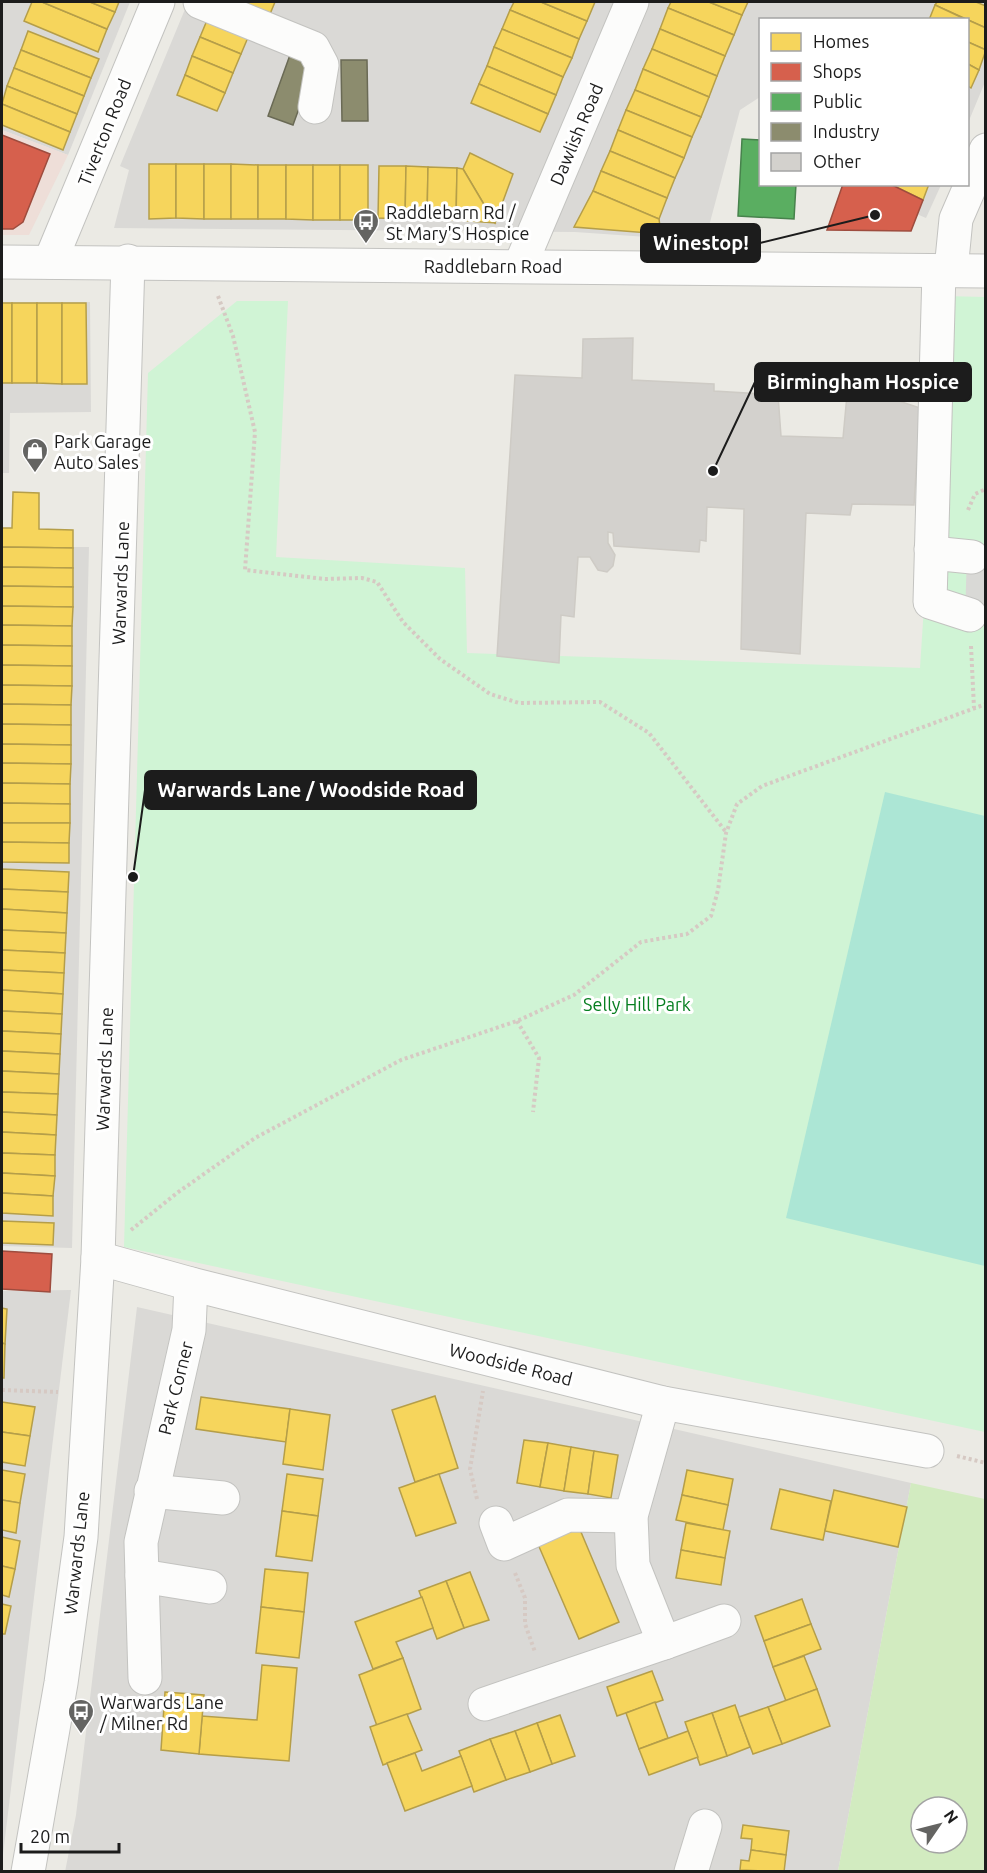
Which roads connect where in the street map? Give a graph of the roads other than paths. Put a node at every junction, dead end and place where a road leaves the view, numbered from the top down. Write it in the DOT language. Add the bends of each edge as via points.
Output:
graph roads {
  1 [pos="158,2"];
  2 [pos="200,2"];
  3 [pos="632,2"];
  4 [pos="315,107"];
  5 [pos="986,150"];
  6 [pos="128,261"];
  7 [pos="2,262"];
  8 [pos="50,262"];
  9 [pos="520,266"];
  10 [pos="945,271"];
  11 [pos="986,271"];
  12 [pos="931,549"];
  13 [pos="968,556"];
  14 [pos="970,615"];
  15 [pos="98,1258"];
  16 [pos="191,1284"];
  17 [pos="663,1403"];
  18 [pos="927,1451"];
  19 [pos="152,1491"];
  20 [pos="223,1498"];
  21 [pos="631,1516"];
  22 [pos="500,1533"];
  23 [pos="142,1576"];
  24 [pos="210,1587"];
  25 [pos="724,1621"];
  26 [pos="664,1643"];
  27 [pos="145,1678"];
  28 [pos="485,1704"];
  29 [pos="705,1826"];
  30 [pos="27,1872"];
  31 [pos="691,1872"];
  1 -- 8 [label="street, Tiverton Road"];
  2 -- 4 [label="street" via="313,48 322,65"];
  3 -- 9 [label="street, Dawlish Road"];
  5 -- 10 [label="street" via="956,219"];
  6 -- 8 [label="street, Raddlebarn Road"];
  6 -- 9 [label="street, Raddlebarn Road"];
  6 -- 15 [label="street, Warwards Lane"];
  7 -- 8 [label="street, Raddlebarn Road"];
  9 -- 10 [label="street, Raddlebarn Road"];
  10 -- 11 [label="street, Raddlebarn Road"];
  10 -- 12 [label="street"];
  12 -- 13 [label="street"];
  12 -- 14 [label="street" via="930,602"];
  15 -- 16 [label="street, Woodside Road"];
  15 -- 30 [label="street, Warwards Lane" via="81,1537 61,1683"];
  16 -- 17 [label="street, Woodside Road"];
  16 -- 19 [label="street, Park Corner" via="189,1330"];
  17 -- 18 [label="street, Woodside Road"];
  17 -- 21 [label="street"];
  19 -- 20 [label="street"];
  19 -- 23 [label="street, Park Corner" via="141,1542"];
  21 -- 22 [label="street" via="568,1515"];
  21 -- 26 [label="street" via="633,1565"];
  23 -- 24 [label="street"];
  23 -- 27 [label="street, Park Corner"];
  25 -- 26 [label="street"];
  26 -- 28 [label="street"];
  29 -- 31 [label="street"];
}
